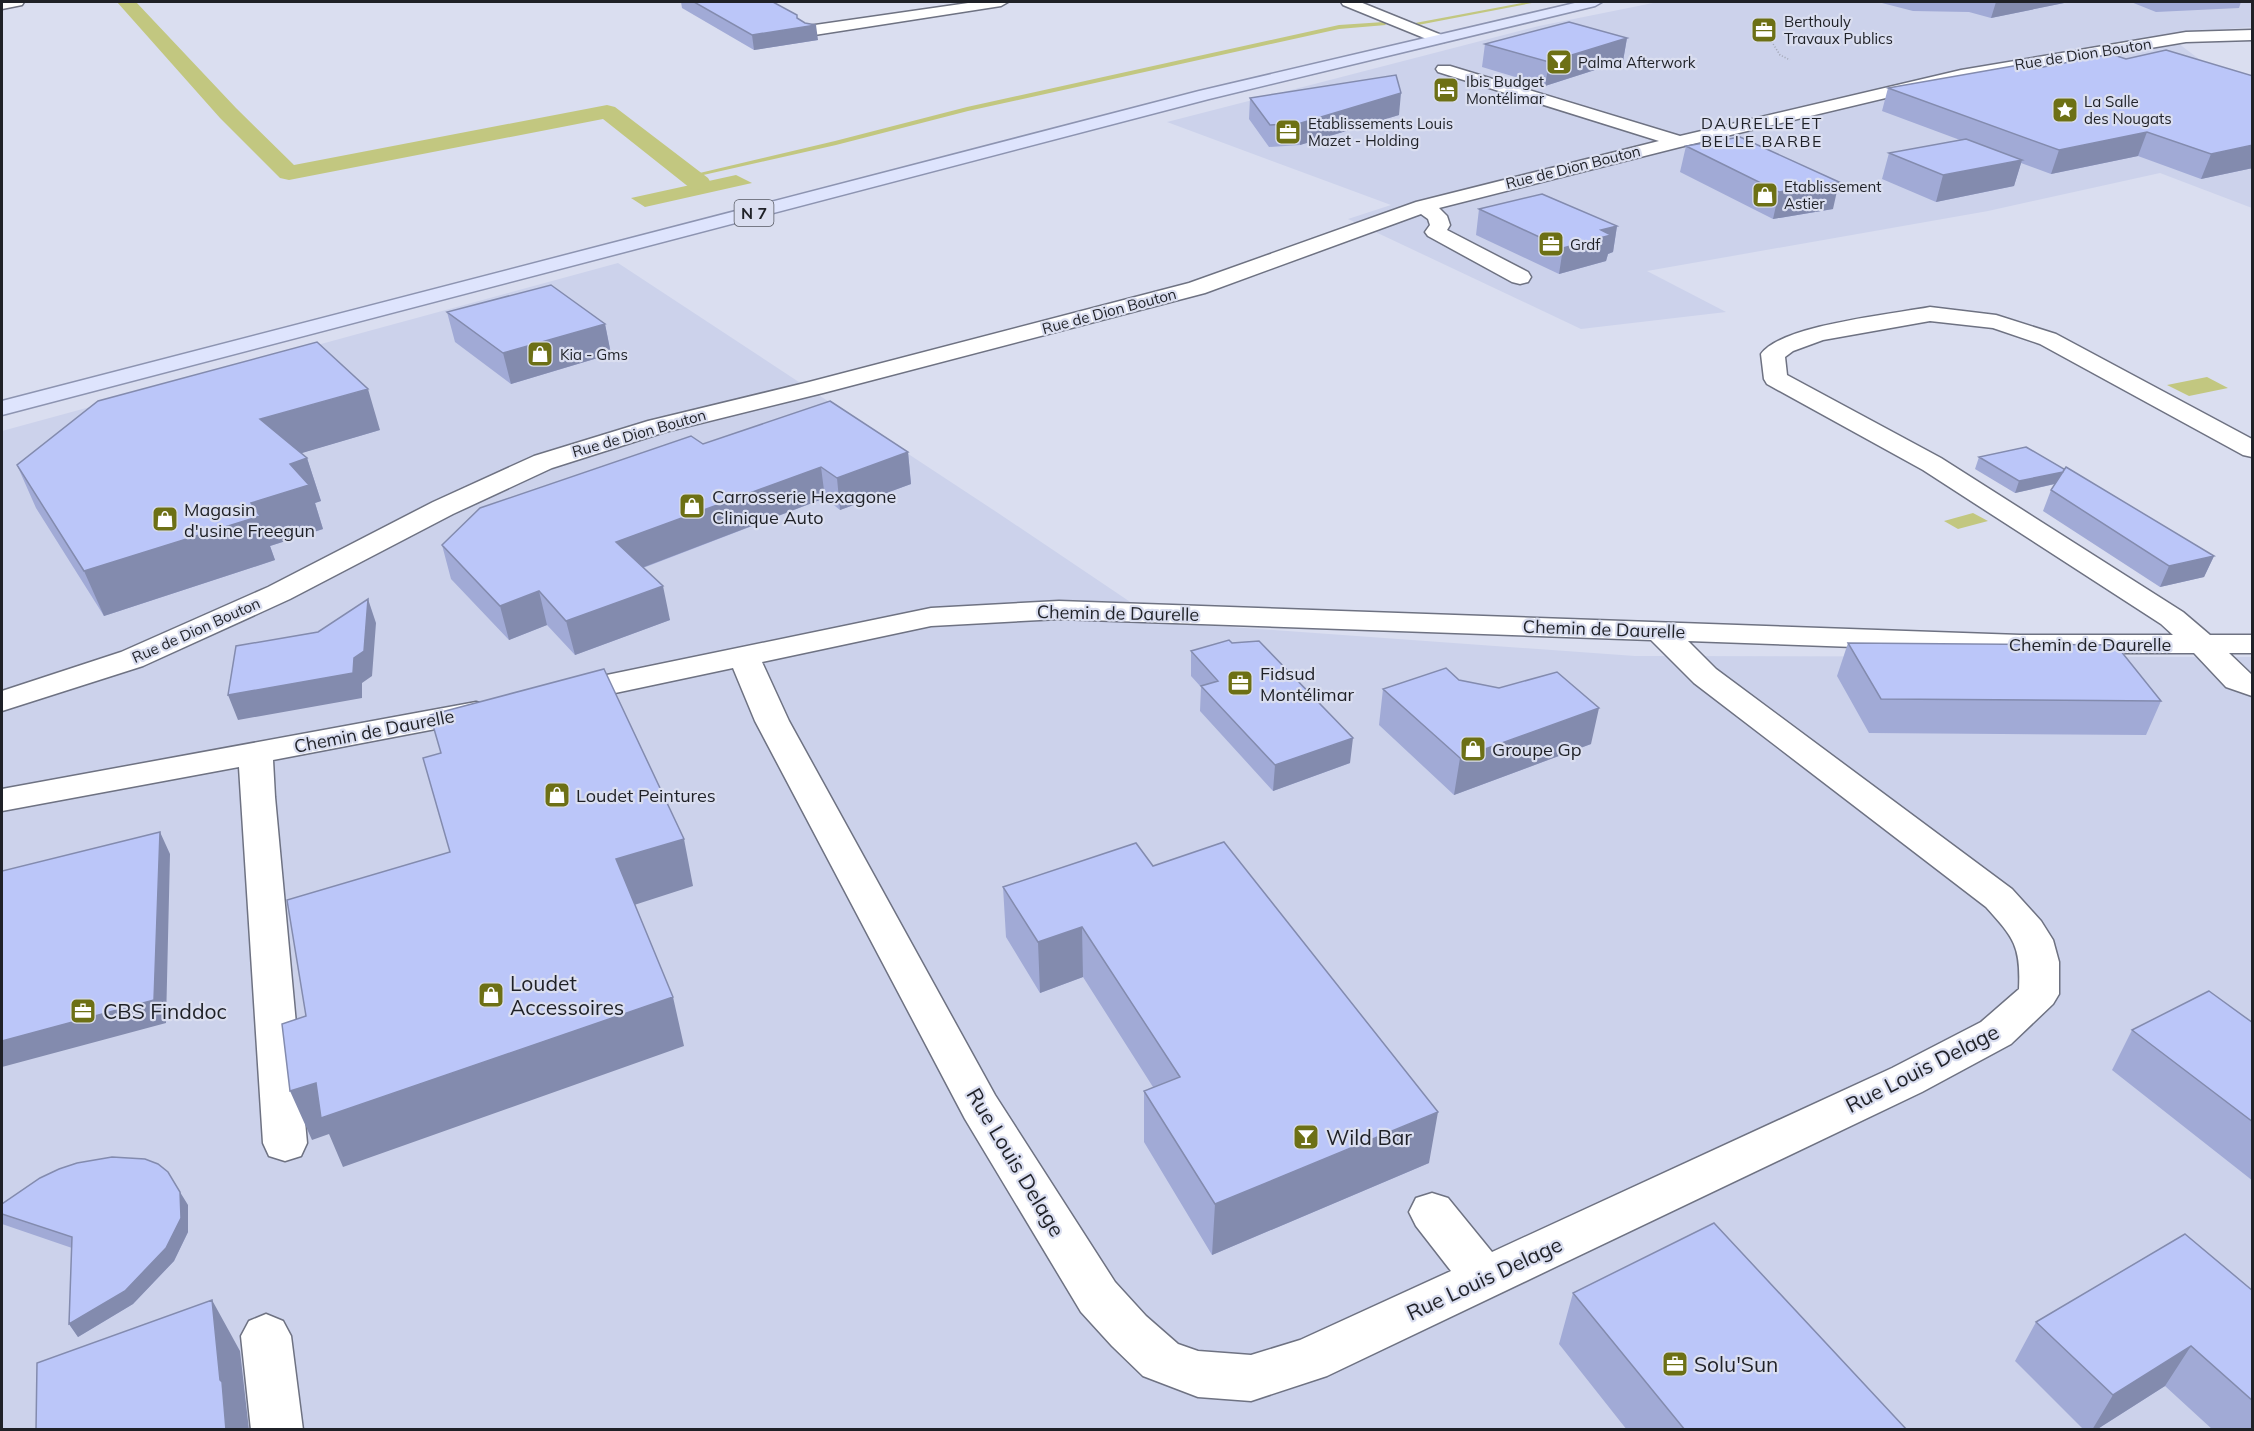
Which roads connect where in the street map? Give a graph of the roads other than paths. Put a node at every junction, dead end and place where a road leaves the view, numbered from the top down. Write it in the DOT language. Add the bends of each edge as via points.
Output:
graph roads {
  1 [pos="17,2"];
  2 [pos="1001,2"];
  3 [pos="1348,2"];
  4 [pos="1595,2"];
  5 [pos="2,5"];
  6 [pos="808,31"];
  7 [pos="2253,35"];
  8 [pos="1439,39"];
  9 [pos="1444,69"];
  10 [pos="1678,142"];
  11 [pos="1423,206"];
  12 [pos="1520,277"];
  13 [pos="28,401"];
  14 [pos="2,409"];
  15 [pos="2253,449"];
  16 [pos="1659,631"];
  17 [pos="2202,644"];
  18 [pos="2253,644"];
  19 [pos="744,656"];
  20 [pos="2253,686"];
  21 [pos="534,700"];
  22 [pos="2,701"];
  23 [pos="500,707"];
  24 [pos="256,754"];
  25 [pos="2,801"];
  26 [pos="285,1143"];
  27 [pos="1432,1212"];
  28 [pos="1484,1278"];
  29 [pos="266,1336"];
  30 [pos="277,1430"];
  1 -- 5 [label="street"];
  2 -- 6 [label="street"];
  3 -- 8 [label="street"];
  4 -- 8 [label="main road, N 7"];
  7 -- 10 [label="street, Rue de Dion Bouton" via="2186,37 1961,75"];
  8 -- 13 [label="main road, N 7" via="1205,95"];
  9 -- 10 [label="street"];
  10 -- 11 [label="street, Rue de Dion Bouton"];
  11 -- 12 [label="street" via="1437,216 1440,225 1435,232"];
  11 -- 22 [label="street, Rue de Dion Bouton" via="1197,288 657,426 543,462 443,508 279,593 132,659"];
  13 -- 14 [label="street"];
  15 -- 17 [label="street" via="2057,344 1996,322 1930,314 1818,334 1773,354 1776,379 1932,464 2172,618"];
  16 -- 17 [label="street, Chemin de Daurelle" via="2020,644"];
  16 -- 19 [label="street, Chemin de Daurelle" via="1059,610 931,617"];
  16 -- 28 [label="street, Rue Louis Delage" via="1705,676 1999,898 2026,927 2040,952 2039,994 1996,1033 1907,1080"];
  17 -- 18 [label="street, Chemin de Daurelle"];
  17 -- 20 [label="street" via="2237,680"];
  19 -- 21 [label="street, Chemin de Daurelle"];
  19 -- 28 [label="street, Rue Louis Delage" via="772,721 980,1107 1098,1297 1161,1360 1198,1374 1251,1378 1310,1359"];
  23 -- 24 [label="street, Chemin de Daurelle"];
  24 -- 25 [label="street, Chemin de Daurelle"];
  24 -- 26 [label="street"];
  27 -- 28 [label="street"];
  29 -- 30 [label="street"];
}
